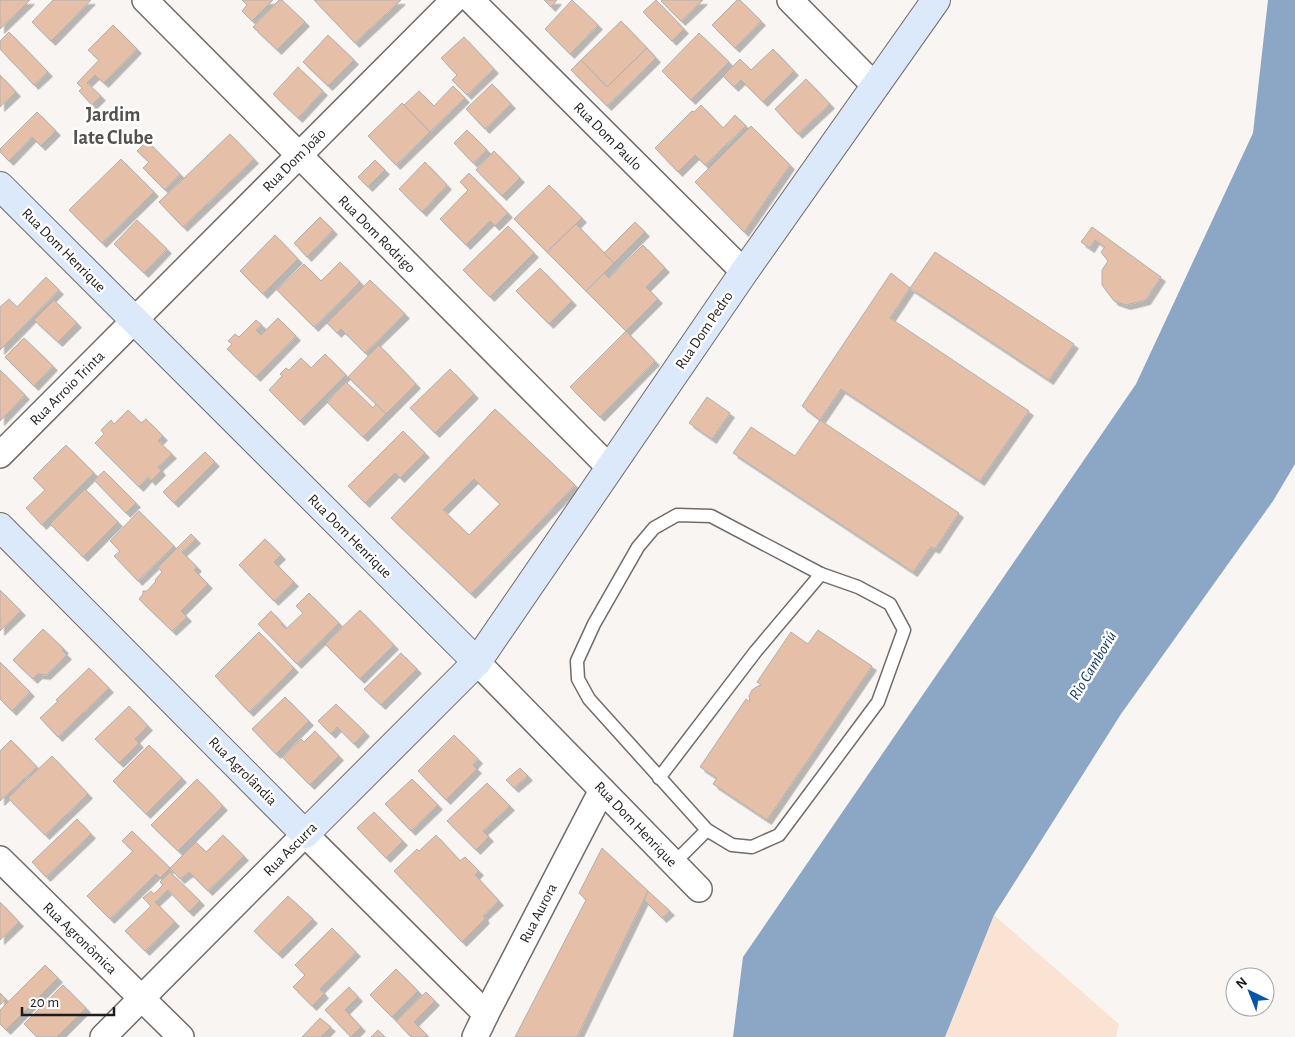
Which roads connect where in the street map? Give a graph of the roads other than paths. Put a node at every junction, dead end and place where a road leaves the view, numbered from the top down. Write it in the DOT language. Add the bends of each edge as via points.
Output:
graph roads {
  1 [pos="145,0"];
  2 [pos="454,0"];
  3 [pos="471,0"];
  4 [pos="790,0"];
  5 [pos="936,0"];
  6 [pos="875,86"];
  7 [pos="299,155"];
  8 [pos="0,186"];
  9 [pos="744,272"];
  10 [pos="134,320"];
  11 [pos="0,455"];
  12 [pos="610,468"];
  13 [pos="0,527"];
  14 [pos="821,574"];
  15 [pos="477,662"];
  16 [pos="659,778"];
  17 [pos="602,790"];
  18 [pos="707,830"];
  19 [pos="306,834"];
  20 [pos="0,859"];
  21 [pos="674,864"];
  22 [pos="699,889"];
  23 [pos="142,998"];
  24 [pos="486,1014"];
  25 [pos="103,1037"];
  26 [pos="182,1037"];
  27 [pos="475,1037"];
  1 -- 7 [label="street, Rua Dom Rodrigo"];
  2 -- 7 [label="street, Rua Dom João"];
  3 -- 9 [label="street, Rua Dom Paulo"];
  4 -- 6 [label="street"];
  5 -- 6 [label="street, Rua Dom Pedro"];
  6 -- 9 [label="street, Rua Dom Pedro"];
  7 -- 10 [label="street, Rua Dom João"];
  7 -- 12 [label="street, Rua Dom Rodrigo"];
  8 -- 10 [label="street, Rua Dom Henrique"];
  9 -- 12 [label="street, Rua Dom Pedro"];
  10 -- 11 [label="street, Rua Arroio Trinta"];
  10 -- 15 [label="street, Rua Dom Henrique"];
  12 -- 15 [label="street, Rua Dom Pedro"];
  13 -- 19 [label="street, Rua Agrolândia"];
  14 -- 16 [label="lane" via="756,651"];
  14 -- 16 [label="lane" via="711,516 677,514 654,528 638,547 577,661 578,679 588,699"];
  14 -- 18 [label="lane" via="858,587 890,604 904,630 878,702 778,835 752,847 732,845"];
  15 -- 17 [label="street, Rua Dom Henrique"];
  15 -- 19 [label="street, Rua Ascurra"];
  16 -- 18 [label="lane"];
  17 -- 21 [label="street, Rua Dom Henrique"];
  17 -- 24 [label="street, Rua Aurora"];
  18 -- 21 [label="lane"];
  19 -- 23 [label="street, Rua Ascurra"];
  19 -- 24 [label="street, Rua Agrolândia"];
  20 -- 23 [label="street, Rua Agronômica"];
  21 -- 22 [label="street, Rua Dom Henrique"];
  23 -- 25 [label="street, Rua Ascurra"];
  23 -- 26 [label="street, Rua Agronômica"];
  24 -- 27 [label="street, Rua Aurora"];
}
